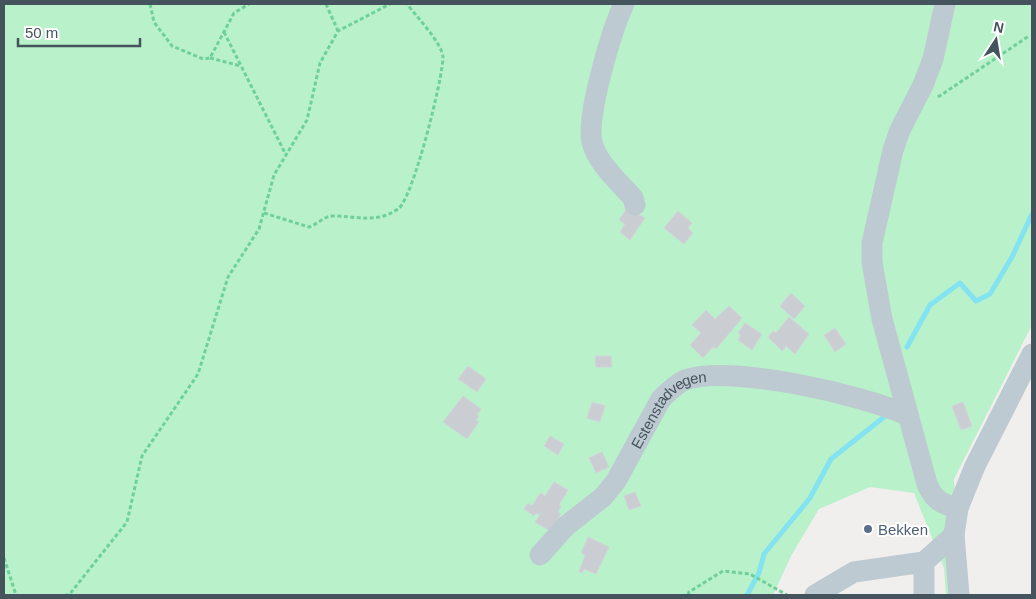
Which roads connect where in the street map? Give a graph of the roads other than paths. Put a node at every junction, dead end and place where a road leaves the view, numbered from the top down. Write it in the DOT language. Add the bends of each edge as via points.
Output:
graph roads {
  1 [pos="624,4"];
  2 [pos="945,4"];
  3 [pos="635,205"];
  4 [pos="1032,354"];
  5 [pos="907,415"];
  6 [pos="958,508"];
  7 [pos="954,535"];
  8 [pos="540,555"];
  9 [pos="924,562"];
  10 [pos="815,595"];
  11 [pos="924,595"];
  12 [pos="959,595"];
  1 -- 3 [label="street" via="610,42 591,129 596,151"];
  2 -- 5 [label="street" via="933,59 893,150 872,243 876,289"];
  4 -- 6 [label="street" via="975,466"];
  5 -- 6 [label="street" via="931,494 940,503"];
  5 -- 8 [label="street, Estenstadvegen" via="853,396 777,381 730,376 685,380 661,399 607,492 566,526"];
  6 -- 7 [label="street"];
  7 -- 9 [label="street"];
  7 -- 12 [label="street"];
  9 -- 10 [label="street" via="854,572"];
  9 -- 11 [label="street"];
}
